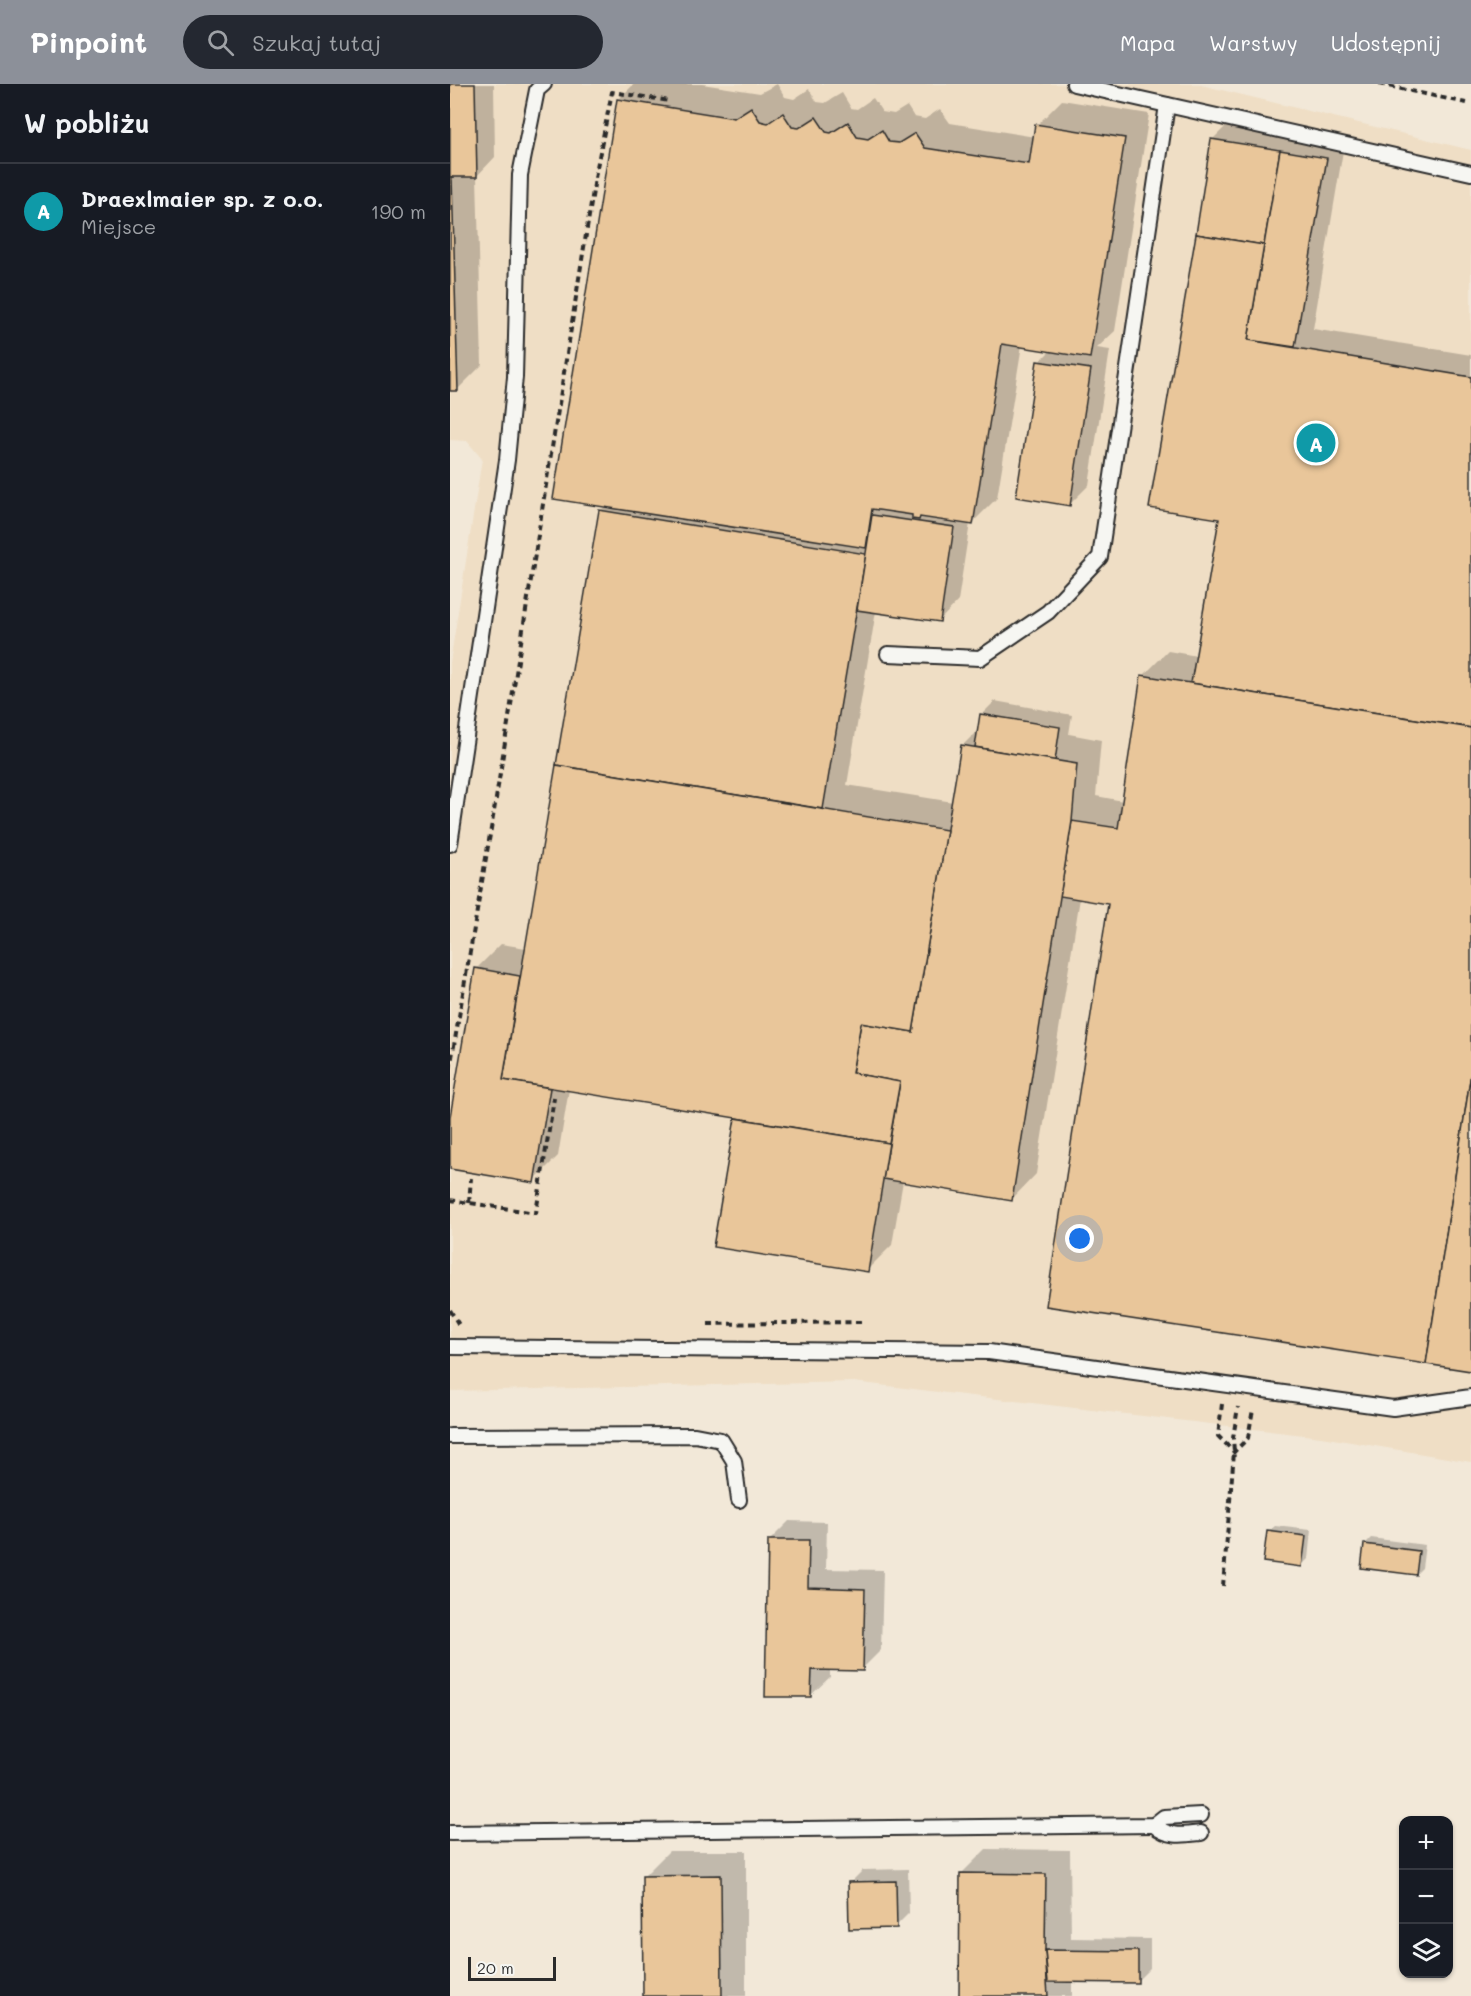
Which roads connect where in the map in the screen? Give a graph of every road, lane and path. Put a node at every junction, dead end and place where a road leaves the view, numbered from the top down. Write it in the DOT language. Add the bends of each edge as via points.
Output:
graph roads {
  1 [pos="544,84"];
  2 [pos="1074,84"];
  3 [pos="1379,84"];
  4 [pos="670,101"];
  5 [pos="1471,104"];
  6 [pos="1167,105"];
  7 [pos="1471,173"];
  8 [pos="888,654"];
  9 [pos="450,844"];
  10 [pos="450,1069"];
  11 [pos="554,1098"];
  12 [pos="471,1178"];
  13 [pos="450,1200"];
  14 [pos="469,1203"];
  15 [pos="862,1322"];
  16 [pos="708,1324"];
  17 [pos="450,1347"];
  18 [pos="1224,1395"];
  19 [pos="1240,1397"];
  20 [pos="1471,1397"];
  21 [pos="1255,1400"];
  22 [pos="450,1436"];
  23 [pos="1234,1452"];
  24 [pos="739,1500"];
  25 [pos="1223,1586"];
  26 [pos="1201,1815"];
  27 [pos="1154,1825"];
  28 [pos="450,1833"];
  29 [pos="1201,1833"];
  1 -- 9 [label="lane" via="537,90 520,175 515,377 507,460"];
  2 -- 6 [label="lane"];
  3 -- 5 [label="path"];
  4 -- 10 [label="path" via="612,92"];
  6 -- 7 [label="lane"];
  6 -- 8 [label="lane" via="1100,557 1048,612 980,658"];
  11 -- 14 [label="path" via="536,1213"];
  12 -- 14 [label="path"];
  13 -- 14 [label="path"];
  15 -- 16 [label="path"];
  17 -- 20 [label="lane" via="989,1352 1393,1408"];
  18 -- 23 [label="path" via="1218,1436"];
  19 -- 23 [label="path"];
  21 -- 23 [label="path" via="1248,1438"];
  22 -- 24 [label="lane" via="695,1435 720,1440 734,1461"];
  23 -- 25 [label="path"];
  26 -- 27 [label="lane" via="1164,1817"];
  27 -- 28 [label="lane"];
  27 -- 29 [label="lane" via="1173,1835"];
}
